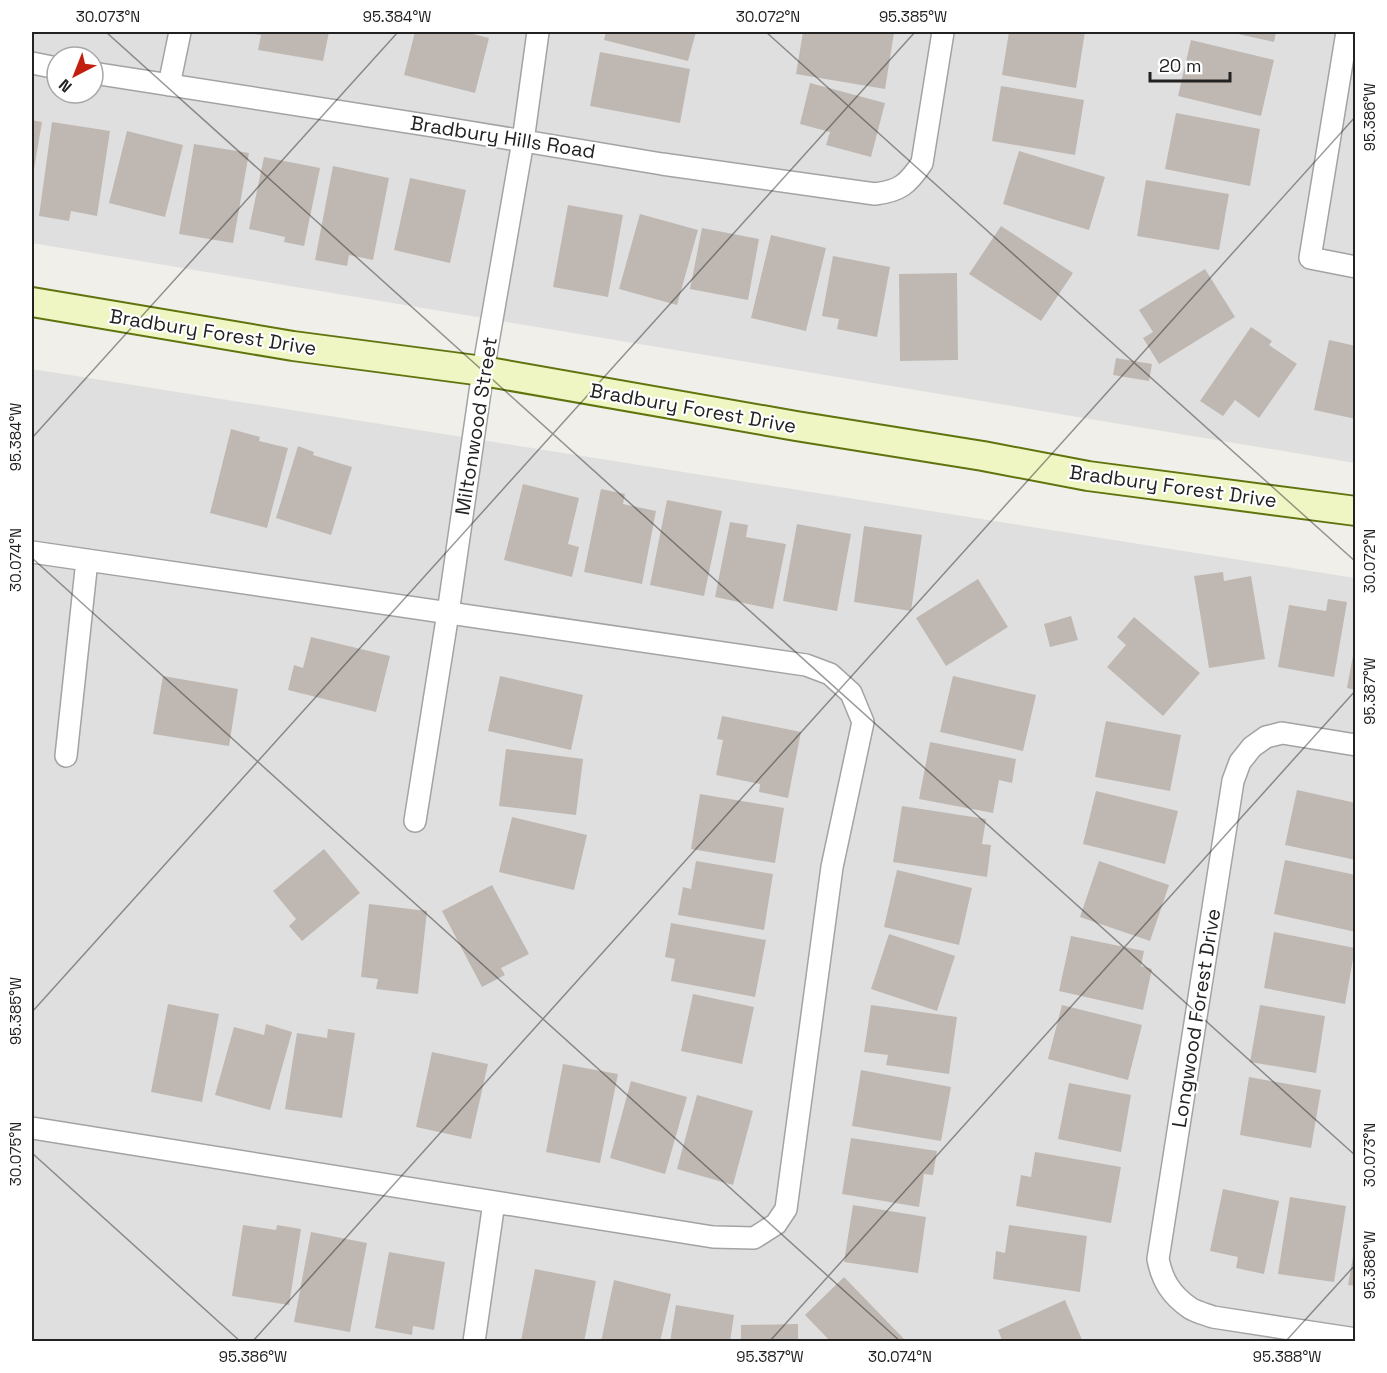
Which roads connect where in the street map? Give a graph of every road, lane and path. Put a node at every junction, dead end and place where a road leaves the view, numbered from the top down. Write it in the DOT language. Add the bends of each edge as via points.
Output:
graph roads {
  1 [pos="180,32"];
  2 [pos="538,32"];
  3 [pos="943,32"];
  4 [pos="1347,32"];
  5 [pos="105,75"];
  6 [pos="169,85"];
  7 [pos="523,141"];
  8 [pos="1356,267"];
  9 [pos="32,302"];
  10 [pos="483,371"];
  11 [pos="1356,511"];
  12 [pos="32,552"];
  13 [pos="87,560"];
  14 [pos="448,613"];
  15 [pos="1356,745"];
  16 [pos="66,756"];
  17 [pos="415,821"];
  18 [pos="32,1128"];
  19 [pos="494,1202"];
  20 [pos="1356,1339"];
  21 [pos="474,1341"];
  1 -- 6 [label="street"];
  2 -- 7 [label="street, Miltonwood Street"];
  3 -- 7 [label="street, Bradbury Hills Road" via="922,163 909,180 890,192 875,194"];
  4 -- 8 [label="street" via="1310,258"];
  5 -- 6 [label="street, Bradbury Hills Road"];
  6 -- 7 [label="street, Bradbury Hills Road"];
  7 -- 10 [label="street, Miltonwood Street"];
  9 -- 10 [label="street, Bradbury Forest Drive" via="293,346"];
  10 -- 11 [label="street, Bradbury Forest Drive" via="1088,476"];
  10 -- 14 [label="street, Miltonwood Street"];
  12 -- 13 [label="street"];
  13 -- 14 [label="street"];
  13 -- 16 [label="street"];
  14 -- 17 [label="street, Miltonwood Street"];
  14 -- 19 [label="street" via="806,666 830,674 851,693 863,722 832,867 786,1209 776,1224 754,1238 713,1237"];
  15 -- 20 [label="street, Longwood Forest Drive" via="1282,733 1266,737 1240,762 1233,781 1158,1259 1171,1290 1191,1308 1213,1317"];
  18 -- 19 [label="street"];
  19 -- 21 [label="street"];
}
